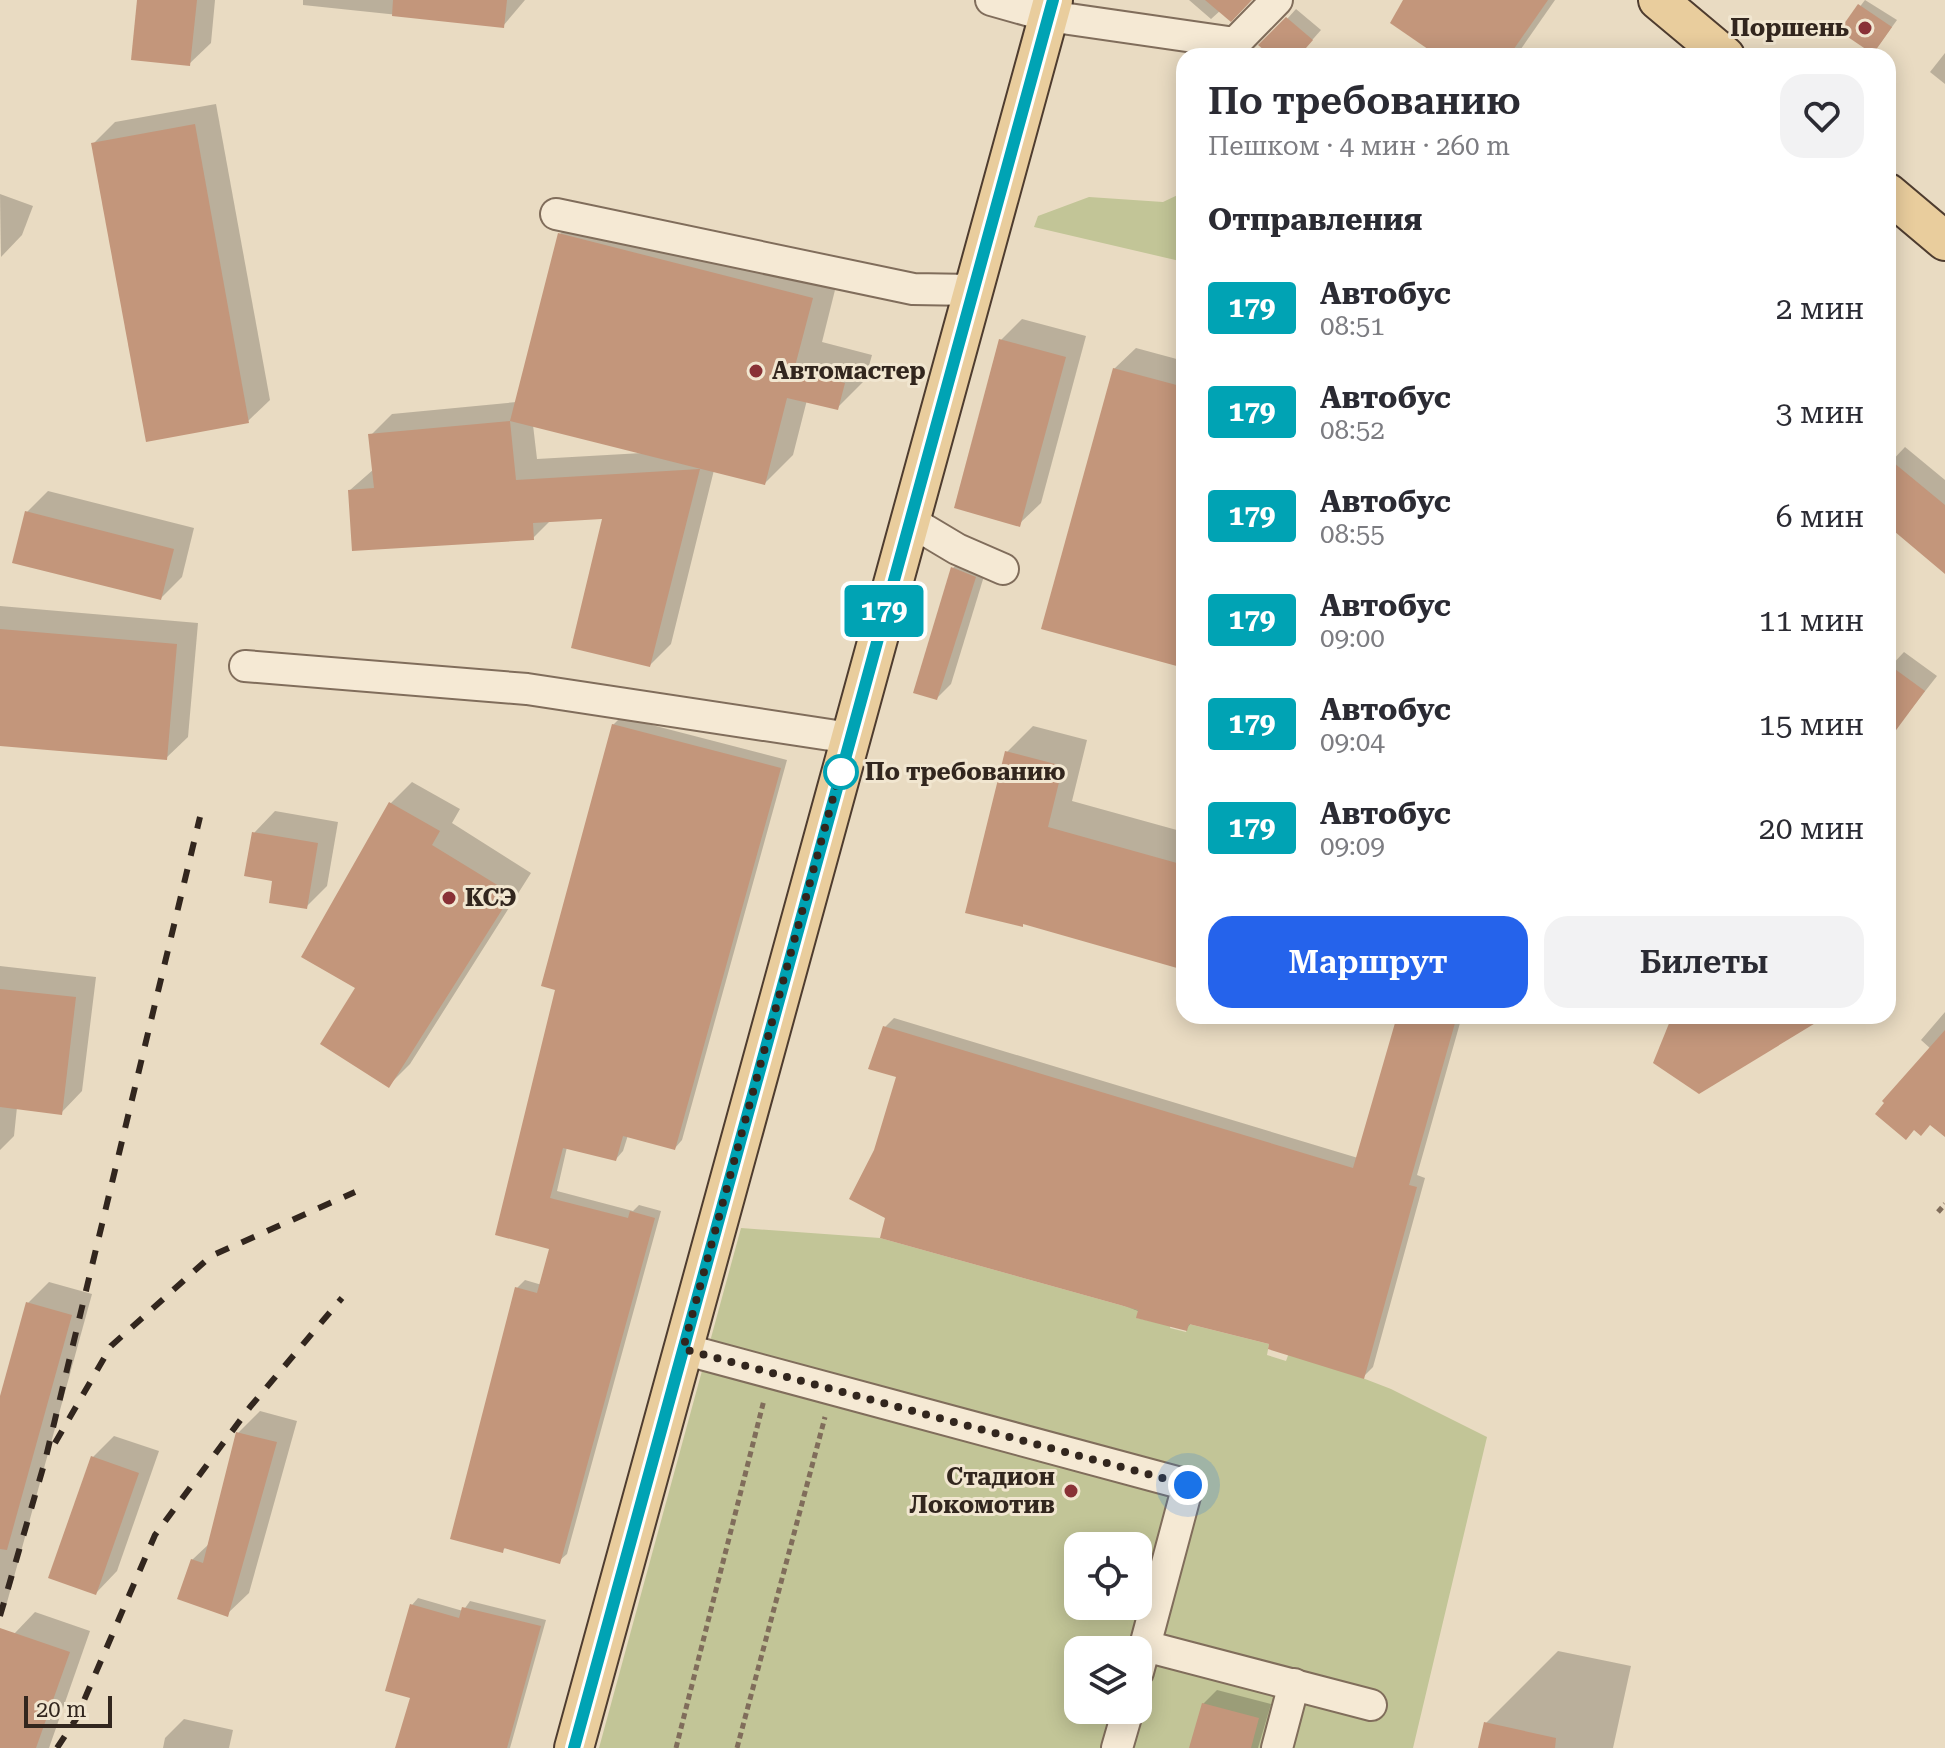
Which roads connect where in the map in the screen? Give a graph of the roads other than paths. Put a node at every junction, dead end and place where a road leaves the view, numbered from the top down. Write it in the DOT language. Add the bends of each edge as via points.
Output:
graph roads {
  1 [pos="991,0"];
  2 [pos="1277,0"];
  3 [pos="1658,0"];
  4 [pos="1051,8"];
  5 [pos="1715,48"];
  6 [pos="1896,200"];
  7 [pos="556,214"];
  8 [pos="1945,241"];
  9 [pos="973,290"];
  10 [pos="910,521"];
  11 [pos="1003,569"];
  12 [pos="245,666"];
  13 [pos="850,738"];
  14 [pos="683,1349"];
  15 [pos="1148,1636"];
  16 [pos="1152,1661"];
  17 [pos="1294,1684"];
  18 [pos="1371,1705"];
  19 [pos="1124,1724"];
  20 [pos="574,1748"];
  21 [pos="1117,1748"];
  22 [pos="1277,1748"];
  1 -- 4 [label="lane"];
  2 -- 4 [label="lane" via="1235,43"];
  3 -- 5 [label="main road"];
  4 -- 9 [label="main road"];
  6 -- 8 [label="main road"];
  7 -- 9 [label="lane" via="913,289"];
  9 -- 10 [label="main road"];
  10 -- 11 [label="lane"];
  10 -- 13 [label="main road"];
  12 -- 13 [label="lane" via="527,689"];
  13 -- 14 [label="main road"];
  14 -- 15 [label="lane" via="1188,1485"];
  14 -- 20 [label="main road"];
  16 -- 17 [label="lane"];
  17 -- 18 [label="lane"];
  17 -- 22 [label="lane"];
  19 -- 21 [label="lane"];
}
